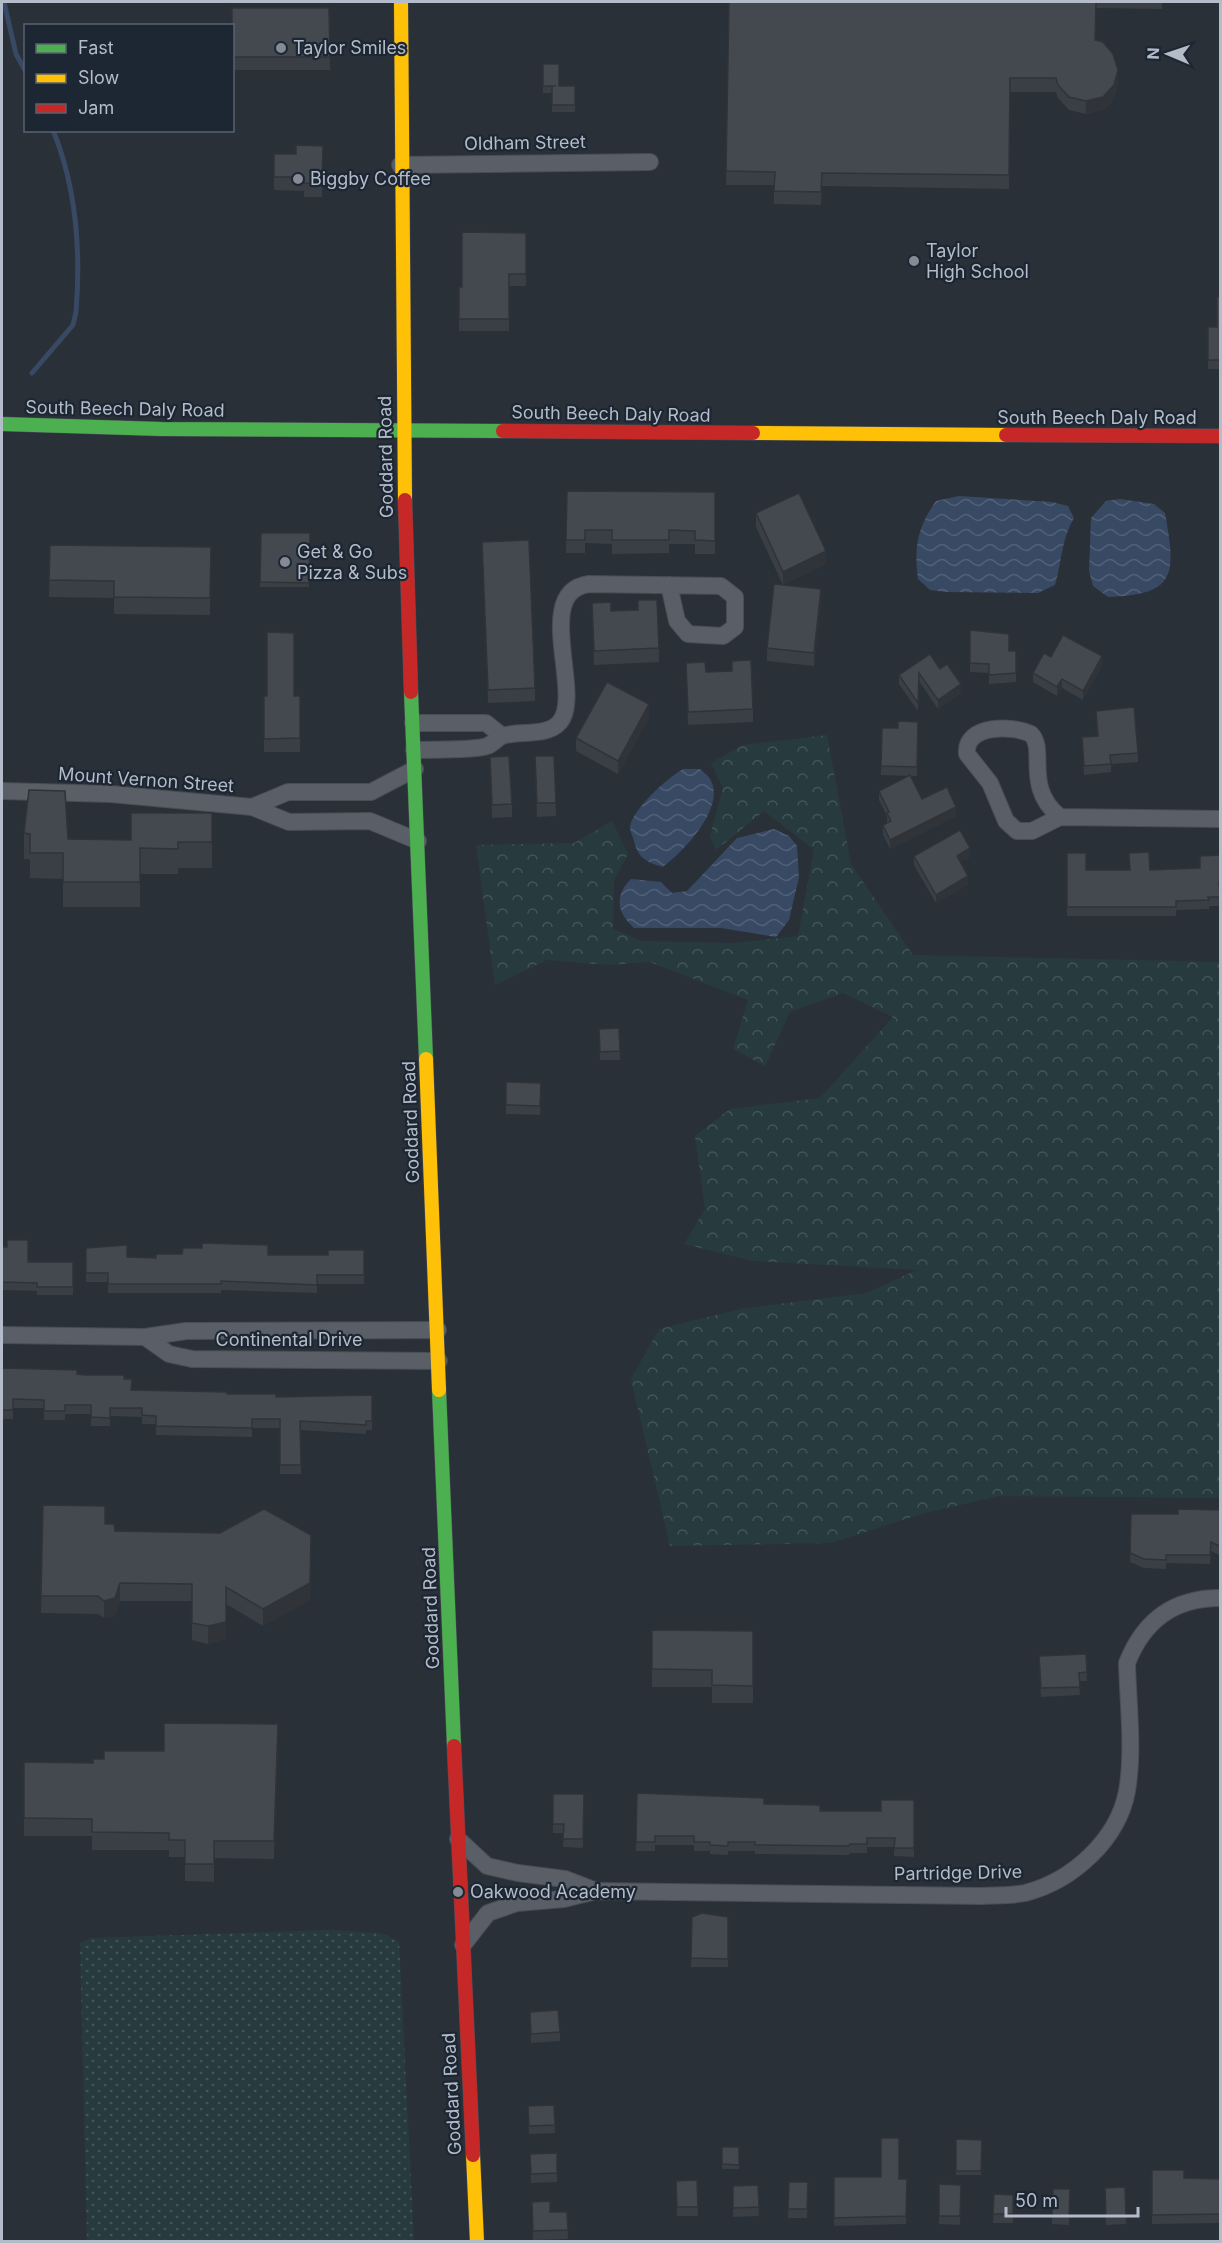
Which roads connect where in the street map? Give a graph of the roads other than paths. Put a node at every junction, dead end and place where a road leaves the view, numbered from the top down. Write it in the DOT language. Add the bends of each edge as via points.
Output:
graph roads {
  1 [pos="400,2"];
  2 [pos="650,162"];
  3 [pos="400,165"];
  4 [pos="2,424"];
  5 [pos="404,430"];
  6 [pos="1221,436"];
  7 [pos="669,585"];
  8 [pos="413,723"];
  9 [pos="502,736"];
  10 [pos="414,750"];
  11 [pos="415,769"];
  12 [pos="2,791"];
  13 [pos="252,807"];
  14 [pos="1060,817"];
  15 [pos="1221,819"];
  16 [pos="418,841"];
  17 [pos="438,1330"];
  18 [pos="2,1335"];
  19 [pos="145,1337"];
  20 [pos="439,1361"];
  21 [pos="1221,1598"];
  22 [pos="458,1839"];
  23 [pos="596,1891"];
  24 [pos="463,1945"];
  25 [pos="477,2241"];
  1 -- 3 [label="main road, Goddard Road"];
  2 -- 3 [label="street, Oldham Street"];
  3 -- 5 [label="main road, Goddard Road"];
  4 -- 5 [label="main road, South Beech Daly Road"];
  5 -- 6 [label="main road, South Beech Daly Road"];
  5 -- 8 [label="main road, Goddard Road"];
  7 -- 9 [label="street" via="589,584 569,593 561,614 564,717 550,729"];
  8 -- 9 [label="street" via="486,723"];
  8 -- 10 [label="main road, Goddard Road"];
  9 -- 10 [label="street" via="487,746"];
  10 -- 11 [label="main road, Goddard Road"];
  11 -- 13 [label="street, Mount Vernon Street" via="371,792 288,792"];
  11 -- 16 [label="main road, Goddard Road"];
  12 -- 13 [label="street, Mount Vernon Street" via="111,794"];
  13 -- 16 [label="street, Mount Vernon Street" via="289,822 370,821"];
  14 -- 14 [label="street" via="1032,831 1011,827 990,783 967,754 969,741 994,728 1009,727 1031,734 1038,745 1037,778 1041,793 1048,807"];
  14 -- 15 [label="street"];
  16 -- 17 [label="main road, Goddard Road"];
  17 -- 19 [label="street, Continental Drive" via="186,1331"];
  17 -- 20 [label="main road, Goddard Road"];
  18 -- 19 [label="street, Continental Drive"];
  19 -- 20 [label="street, Continental Drive" via="169,1354 192,1359"];
  20 -- 22 [label="main road, Goddard Road"];
  21 -- 23 [label="street, Partridge Drive" via="1196,1600 1168,1609 1145,1628 1133,1646 1127,1663 1127,1791 1120,1814 1109,1834 1082,1863 1045,1887 1024,1893 980,1896"];
  22 -- 23 [label="street" via="487,1866 565,1879"];
  22 -- 24 [label="main road, Goddard Road"];
  23 -- 24 [label="street" via="564,1899 517,1903 488,1913"];
  24 -- 25 [label="main road, Goddard Road"];
}
